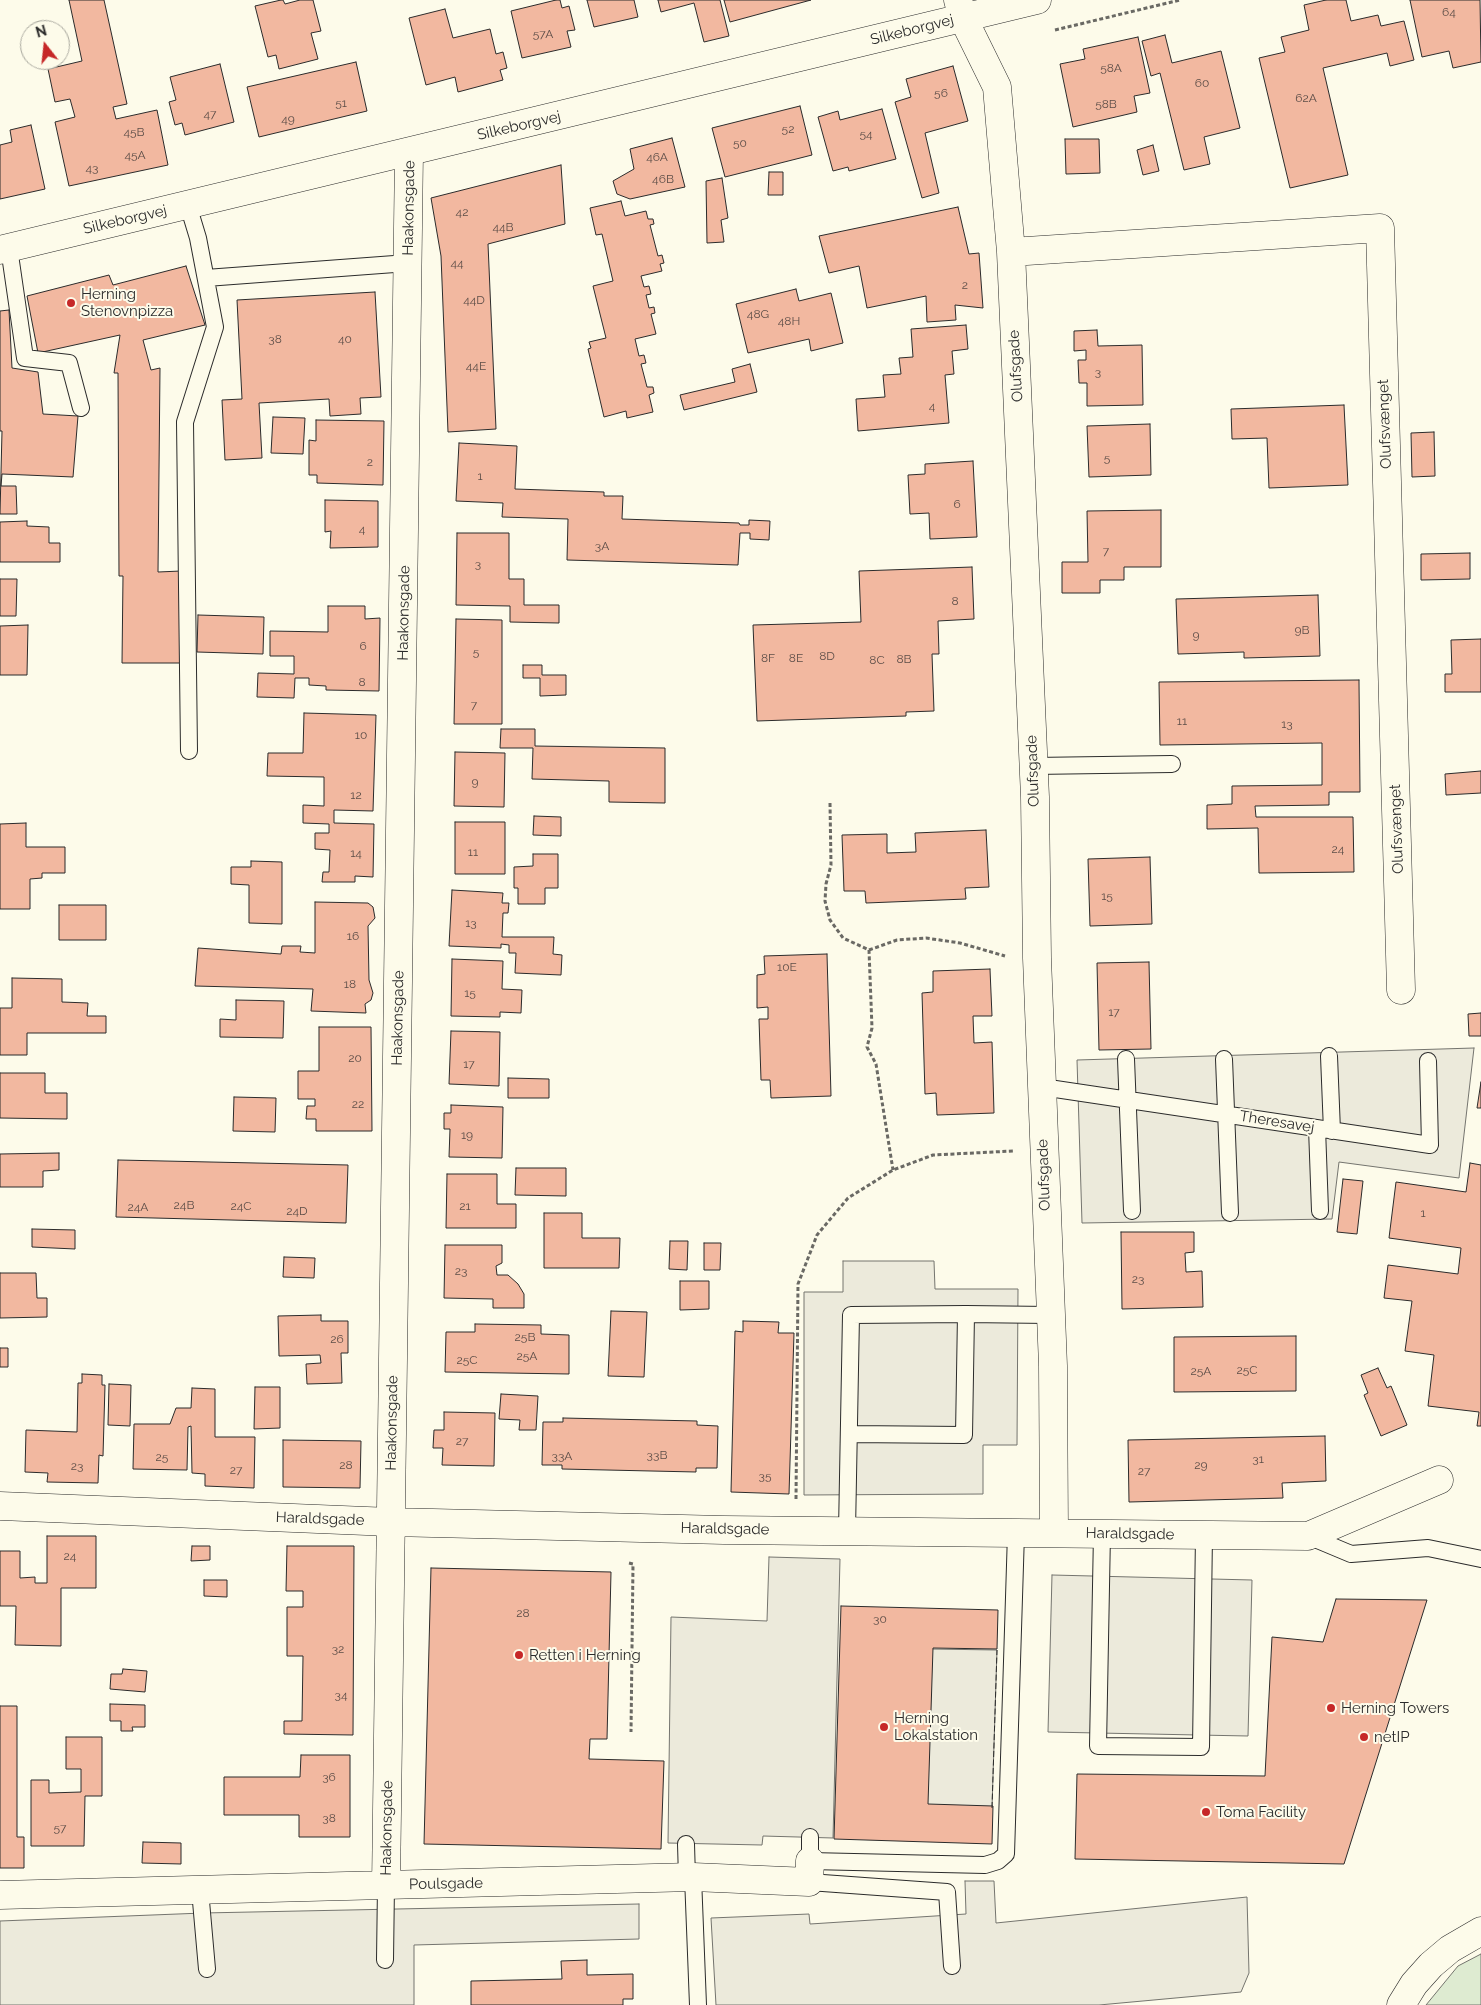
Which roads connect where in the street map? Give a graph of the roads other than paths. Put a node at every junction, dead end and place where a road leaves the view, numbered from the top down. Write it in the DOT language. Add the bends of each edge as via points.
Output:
graph roads {
  1 [pos="1037,0"];
  2 [pos="960,9"];
  3 [pos="410,152"];
  4 [pos="188,205"];
  5 [pos="4,249"];
  6 [pos="1011,252"];
  7 [pos="408,263"];
  8 [pos="206,278"];
  9 [pos="81,408"];
  10 [pos="189,751"];
  11 [pos="1172,764"];
  12 [pos="1034,766"];
  13 [pos="1401,990"];
  14 [pos="1329,1056"];
  15 [pos="1126,1059"];
  16 [pos="1224,1059"];
  17 [pos="1428,1061"];
  18 [pos="1042,1087"];
  19 [pos="1128,1100"];
  20 [pos="1226,1115"];
  21 [pos="1324,1130"];
  22 [pos="1132,1211"];
  23 [pos="1320,1211"];
  24 [pos="1230,1214"];
  25 [pos="966,1314"];
  26 [pos="1049,1314"];
  27 [pos="849,1434"];
  28 [pos="1439,1480"];
  29 [pos="0,1506"];
  30 [pos="391,1522"];
  31 [pos="847,1531"];
  32 [pos="1054,1532"];
  33 [pos="1016,1533"];
  34 [pos="1102,1533"];
  35 [pos="1204,1535"];
  36 [pos="1308,1536"];
  37 [pos="1481,1559"];
  38 [pos="686,1844"];
  39 [pos="810,1860"];
  40 [pos="690,1878"];
  41 [pos="386,1885"];
  42 [pos="200,1890"];
  43 [pos="0,1895"];
  44 [pos="1481,1931"];
  45 [pos="385,1960"];
  46 [pos="952,1966"];
  47 [pos="207,1969"];
  48 [pos="698,2005"];
  49 [pos="1401,2005"];
  1 -- 2 [label="street, Silkeborgvej"];
  2 -- 3 [label="street, Silkeborgvej"];
  2 -- 6 [label="street, Olufsgade" via="997,87"];
  3 -- 4 [label="street, Silkeborgvej"];
  3 -- 7 [label="street, Haakonsgade"];
  4 -- 5 [label="street, Silkeborgvej"];
  4 -- 8 [label="lane"];
  5 -- 9 [label="lane" via="25,358 69,363"];
  6 -- 12 [label="street, Olufsgade"];
  6 -- 13 [label="street, Olufsvænget" via="1380,228"];
  7 -- 8 [label="lane"];
  7 -- 30 [label="street, Haakonsgade"];
  8 -- 10 [label="lane" via="215,327 185,422"];
  11 -- 12 [label="lane"];
  12 -- 18 [label="street, Olufsgade"];
  14 -- 21 [label="lane"];
  15 -- 19 [label="lane"];
  16 -- 20 [label="lane"];
  17 -- 21 [label="lane, Theresavej" via="1430,1145"];
  18 -- 19 [label="lane, Theresavej"];
  18 -- 26 [label="street, Olufsgade"];
  19 -- 20 [label="lane, Theresavej"];
  19 -- 22 [label="lane"];
  20 -- 21 [label="lane, Theresavej"];
  20 -- 24 [label="lane"];
  21 -- 23 [label="lane"];
  25 -- 26 [label="lane"];
  25 -- 27 [label="lane" via="851,1315"];
  25 -- 27 [label="lane" via="964,1435"];
  26 -- 32 [label="street, Olufsgade" via="1053,1366"];
  27 -- 31 [label="lane"];
  28 -- 36 [label="street, Haraldsgade"];
  29 -- 30 [label="street, Haraldsgade"];
  30 -- 31 [label="street, Haraldsgade"];
  30 -- 41 [label="street, Haakonsgade"];
  31 -- 33 [label="street, Haraldsgade"];
  32 -- 33 [label="street, Haraldsgade"];
  32 -- 34 [label="street, Haraldsgade"];
  33 -- 39 [label="lane" via="1006,1854 985,1865"];
  34 -- 35 [label="street, Haraldsgade"];
  34 -- 35 [label="lane" via="1098,1746 1201,1747"];
  35 -- 36 [label="street, Haraldsgade"];
  36 -- 37 [label="lane" via="1351,1554 1428,1548"];
  38 -- 40 [label="lane"];
  39 -- 40 [label="street, Poulsgade"];
  39 -- 46 [label="lane" via="947,1892"];
  40 -- 41 [label="street, Poulsgade"];
  40 -- 48 [label="lane"];
  41 -- 42 [label="street, Poulsgade"];
  41 -- 45 [label="lane"];
  42 -- 43 [label="street, Poulsgade"];
  42 -- 47 [label="lane"];
  44 -- 49 [label="street" via="1430,1965"];
}
